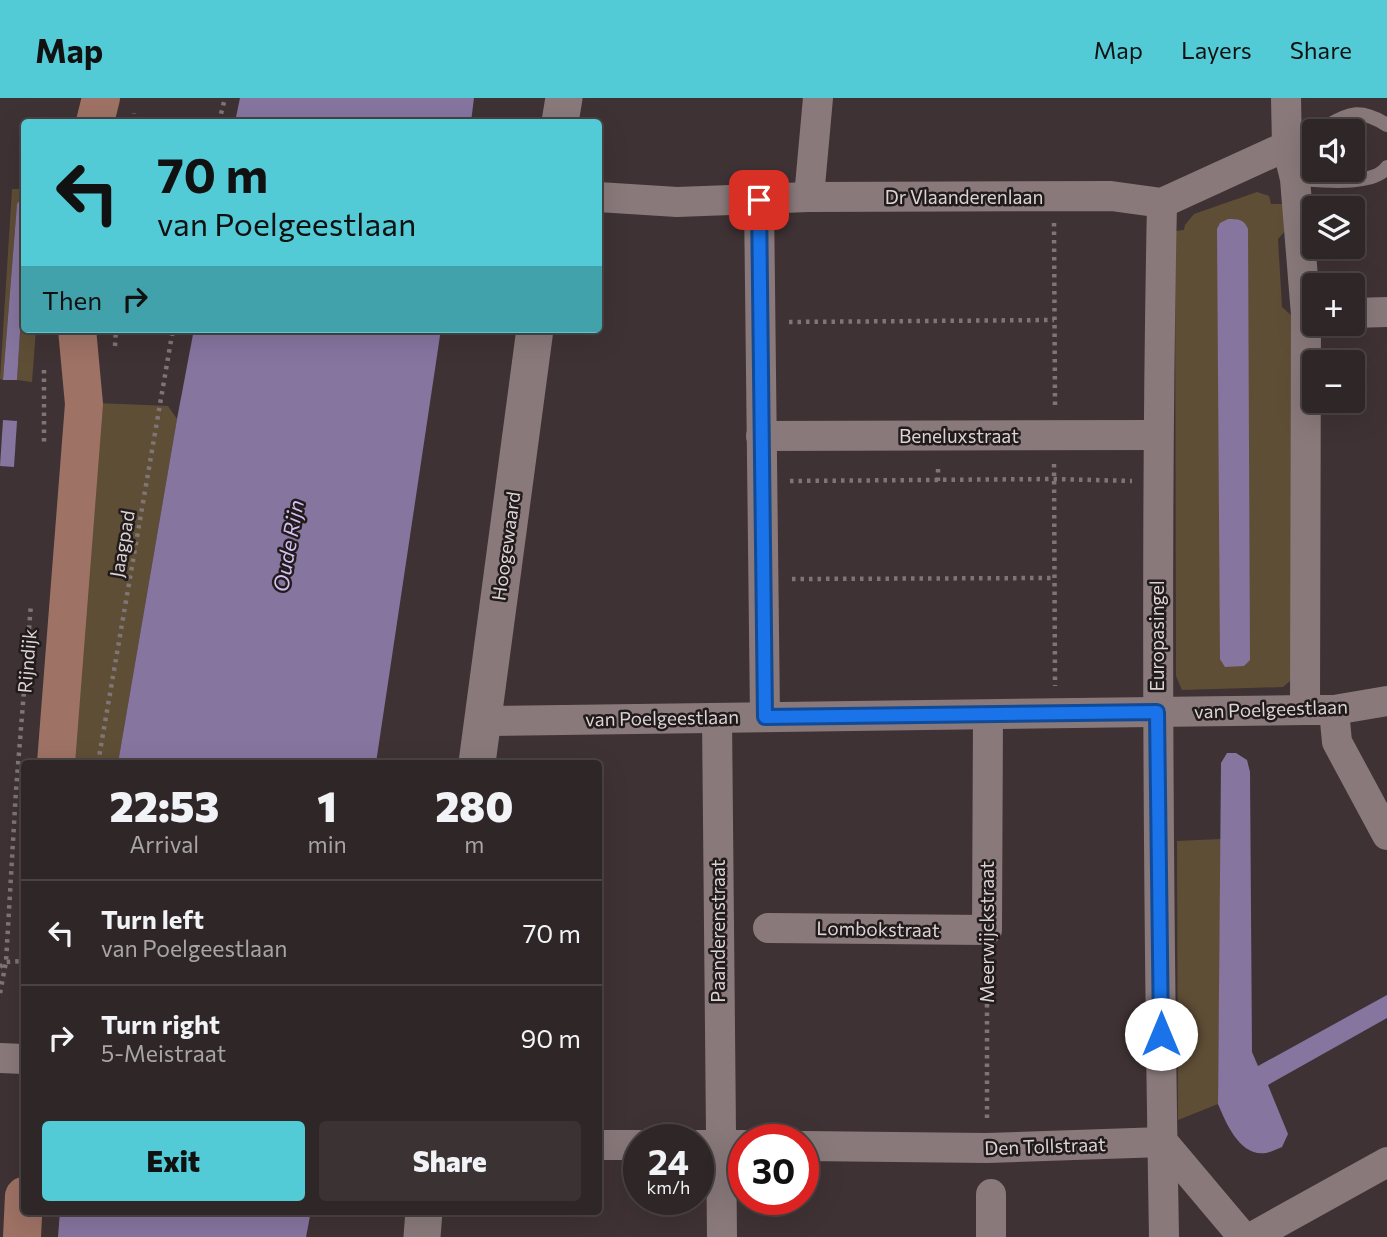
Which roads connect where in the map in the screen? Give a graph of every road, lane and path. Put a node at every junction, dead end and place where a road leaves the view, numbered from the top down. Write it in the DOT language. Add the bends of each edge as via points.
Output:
graph roads {
  1 [pos="101,98"];
  2 [pos="225,98"];
  3 [pos="564,98"];
  4 [pos="818,98"];
  5 [pos="1286,98"];
  6 [pos="95,119"];
  7 [pos="220,119"];
  8 [pos="560,119"];
  9 [pos="1341,119"];
  10 [pos="1387,125"];
  11 [pos="1302,139"];
  12 [pos="1287,146"];
  13 [pos="1387,167"];
  14 [pos="1295,180"];
  15 [pos="602,197"];
  16 [pos="809,197"];
  17 [pos="759,200"];
  18 [pos="1162,203"];
  19 [pos="1305,273"];
  20 [pos="1387,312"];
  21 [pos="1365,313"];
  22 [pos="1055,320"];
  23 [pos="762,322"];
  24 [pos="77,333"];
  25 [pos="172,333"];
  26 [pos="534,333"];
  27 [pos="1311,336"];
  28 [pos="44,360"];
  29 [pos="1157,435"];
  30 [pos="761,436"];
  31 [pos="44,446"];
  32 [pos="764,481"];
  33 [pos="1157,481"];
  34 [pos="1054,578"];
  35 [pos="764,579"];
  36 [pos="32,597"];
  37 [pos="1387,701"];
  38 [pos="1320,710"];
  39 [pos="1157,712"];
  40 [pos="988,715"];
  41 [pos="765,717"];
  42 [pos="717,718"];
  43 [pos="483,721"];
  44 [pos="56,760"];
  45 [pos="99,760"];
  46 [pos="477,760"];
  47 [pos="1387,835"];
  48 [pos="768,928"];
  49 [pos="988,930"];
  50 [pos="21,961"];
  51 [pos="6,962"];
  52 [pos="0,967"];
  53 [pos="0,993"];
  54 [pos="0,1058"];
  55 [pos="21,1059"];
  56 [pos="1163,1142"];
  57 [pos="721,1144"];
  58 [pos="623,1145"];
  59 [pos="602,1146"];
  60 [pos="819,1146"];
  61 [pos="987,1148"];
  62 [pos="1387,1162"];
  63 [pos="991,1194"];
  64 [pos="23,1215"];
  65 [pos="424,1215"];
  66 [pos="22,1237"];
  67 [pos="422,1237"];
  68 [pos="722,1237"];
  69 [pos="991,1237"];
  70 [pos="1164,1237"];
  71 [pos="1243,1237"];
  72 [pos="1252,1237"];
  1 -- 6 [label="main road"];
  2 -- 7 [label="path"];
  3 -- 8 [label="street"];
  4 -- 16 [label="street"];
  5 -- 12 [label="street"];
  9 -- 10 [label="lane" via="1369,114"];
  11 -- 12 [label="lane"];
  12 -- 14 [label="street"];
  12 -- 18 [label="street"];
  13 -- 14 [label="lane" via="1365,180"];
  14 -- 19 [label="street"];
  15 -- 17 [label="street, Dr Vlaanderenlaan"];
  16 -- 17 [label="street, Dr Vlaanderenlaan"];
  16 -- 18 [label="street, Dr Vlaanderenlaan" via="1111,196"];
  17 -- 23 [label="street"];
  18 -- 29 [label="street, Europasingel"];
  20 -- 21 [label="street"];
  22 -- 23 [label="path"];
  23 -- 30 [label="street"];
  24 -- 44 [label="main road, Rijndijk" via="84,404"];
  25 -- 45 [label="path, Jaagpad"];
  26 -- 43 [label="street, Hoogewaard"];
  27 -- 38 [label="street"];
  28 -- 31 [label="path"];
  29 -- 30 [label="street, Beneluxstraat"];
  29 -- 33 [label="street, Europasingel"];
  30 -- 32 [label="street"];
  32 -- 33 [label="path"];
  32 -- 35 [label="street"];
  33 -- 39 [label="street, Europasingel"];
  34 -- 35 [label="path"];
  35 -- 41 [label="street"];
  36 -- 51 [label="path, Rijndijk"];
  37 -- 38 [label="street, van Poelgeestlaan"];
  38 -- 39 [label="street, van Poelgeestlaan"];
  38 -- 47 [label="street"];
  39 -- 40 [label="street, van Poelgeestlaan"];
  39 -- 56 [label="street, Europasingel"];
  40 -- 41 [label="street, van Poelgeestlaan"];
  40 -- 49 [label="street, Meerwijckstraat"];
  41 -- 42 [label="street, van Poelgeestlaan"];
  42 -- 43 [label="street, van Poelgeestlaan"];
  42 -- 57 [label="street, Paanderenstraat"];
  43 -- 46 [label="street, Hoogewaard"];
  48 -- 49 [label="street, Lombokstraat"];
  49 -- 61 [label="path, Meerwijckstraat"];
  50 -- 51 [label="path"];
  51 -- 52 [label="path"];
  51 -- 53 [label="path, Rijndijk"];
  54 -- 55 [label="street"];
  56 -- 61 [label="street, Den Tollstraat"];
  56 -- 70 [label="street, Europasingel"];
  56 -- 71 [label="street"];
  57 -- 68 [label="street, Paanderenstraat"];
  58 -- 59 [label="street"];
  60 -- 61 [label="street, Den Tollstraat"];
  62 -- 72 [label="street"];
  63 -- 69 [label="street"];
  64 -- 66 [label="main road"];
  65 -- 67 [label="street"];
}
